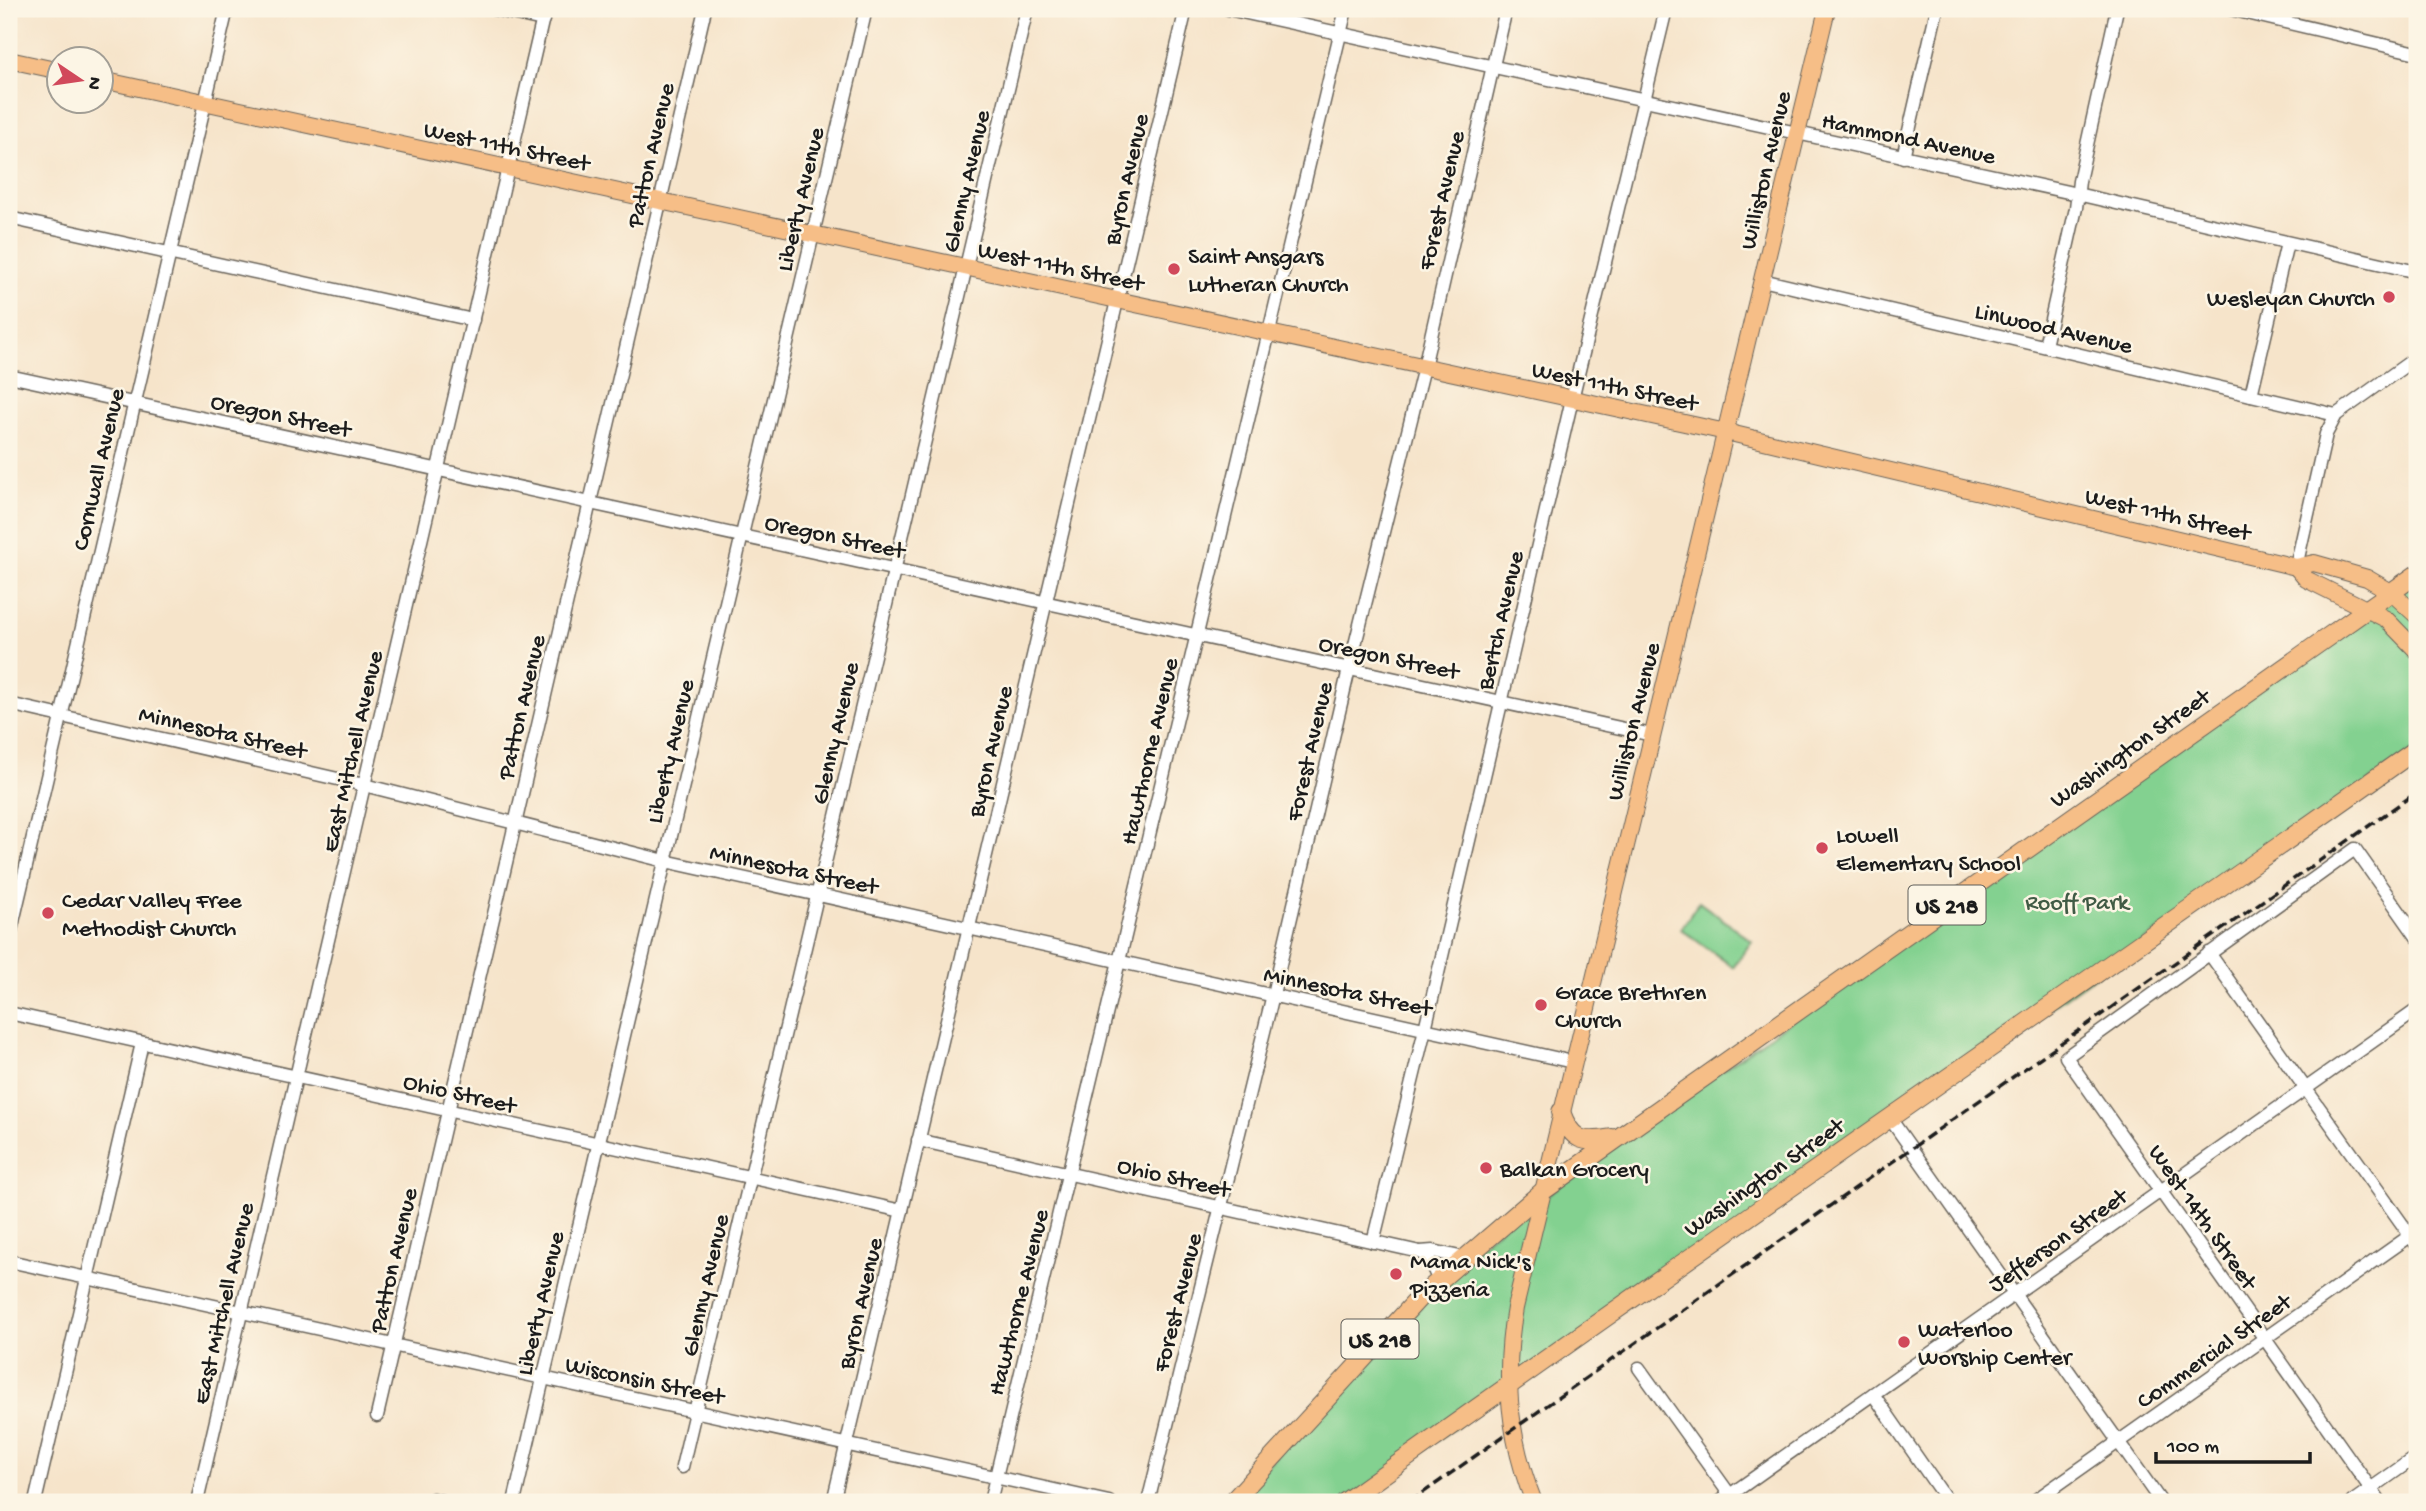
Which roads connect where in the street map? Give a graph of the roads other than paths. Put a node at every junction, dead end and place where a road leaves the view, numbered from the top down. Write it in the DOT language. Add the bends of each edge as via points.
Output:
graph roads {
  1 [pos="227,9"];
  2 [pos="493,9"];
  3 [pos="705,9"];
  4 [pos="866,9"];
  5 [pos="1027,9"];
  6 [pos="1185,9"];
  7 [pos="1228,9"];
  8 [pos="1346,9"];
  9 [pos="1506,9"];
  10 [pos="1667,9"];
  11 [pos="1826,9"];
  12 [pos="1937,9"];
  13 [pos="2117,9"];
  14 [pos="2231,9"];
  15 [pos="2286,9"];
  16 [pos="544,14"];
  17 [pos="2273,19"];
  18 [pos="1340,33"];
  19 [pos="2417,52"];
  20 [pos="9,60"];
  21 [pos="1492,67"];
  22 [pos="46,68"];
  23 [pos="116,83"];
  24 [pos="1646,101"];
  25 [pos="205,102"];
  26 [pos="1796,134"];
  27 [pos="1903,157"];
  28 [pos="508,168"];
  29 [pos="2077,194"];
  30 [pos="660,202"];
  31 [pos="9,218"];
  32 [pos="812,234"];
  33 [pos="2287,243"];
  34 [pos="169,253"];
  35 [pos="965,269"];
  36 [pos="2417,272"];
  37 [pos="1762,280"];
  38 [pos="1118,300"];
  39 [pos="472,320"];
  40 [pos="1270,332"];
  41 [pos="2045,346"];
  42 [pos="2417,357"];
  43 [pos="1424,367"];
  44 [pos="9,376"];
  45 [pos="2251,395"];
  46 [pos="1572,399"];
  47 [pos="134,404"];
  48 [pos="2336,415"];
  49 [pos="1726,432"];
  50 [pos="438,470"];
  51 [pos="589,503"];
  52 [pos="742,536"];
  53 [pos="2296,567"];
  54 [pos="895,570"];
  55 [pos="2417,573"];
  56 [pos="2391,592"];
  57 [pos="1045,603"];
  58 [pos="2366,610"];
  59 [pos="2417,616"];
  60 [pos="1196,636"];
  61 [pos="2417,651"];
  62 [pos="1349,669"];
  63 [pos="1502,702"];
  64 [pos="9,704"];
  65 [pos="61,716"];
  66 [pos="1652,735"];
  67 [pos="2417,749"];
  68 [pos="364,785"];
  69 [pos="515,823"];
  70 [pos="665,861"];
  71 [pos="818,894"];
  72 [pos="969,927"];
  73 [pos="2417,937"];
  74 [pos="9,939"];
  75 [pos="2209,953"];
  76 [pos="1121,962"];
  77 [pos="1273,995"];
  78 [pos="2417,1010"];
  79 [pos="9,1013"];
  80 [pos="1425,1028"];
  81 [pos="142,1043"];
  82 [pos="1573,1062"];
  83 [pos="296,1077"];
  84 [pos="2306,1089"];
  85 [pos="448,1111"];
  86 [pos="1561,1112"];
  87 [pos="1889,1117"];
  88 [pos="1619,1136"];
  89 [pos="918,1140"];
  90 [pos="598,1144"];
  91 [pos="1070,1174"];
  92 [pos="751,1178"];
  93 [pos="1543,1191"];
  94 [pos="2161,1191"];
  95 [pos="1221,1208"];
  96 [pos="902,1210"];
  97 [pos="2415,1237"];
  98 [pos="1373,1242"];
  99 [pos="1420,1252"];
  100 [pos="1464,1258"];
  101 [pos="9,1261"];
  102 [pos="88,1278"];
  103 [pos="1439,1281"];
  104 [pos="2014,1295"];
  105 [pos="242,1312"];
  106 [pos="2266,1338"];
  107 [pos="393,1345"];
  108 [pos="1639,1368"];
  109 [pos="543,1378"];
  110 [pos="1509,1385"];
  111 [pos="1873,1394"];
  112 [pos="695,1412"];
  113 [pos="377,1416"];
  114 [pos="2119,1442"];
  115 [pos="846,1445"];
  116 [pos="2417,1456"];
  117 [pos="682,1467"];
  118 [pos="996,1478"];
  119 [pos="2371,1489"];
  120 [pos="433,1499"];
  121 [pos="1728,1500"];
  122 [pos="35,1502"];
  123 [pos="197,1502"];
  124 [pos="446,1502"];
  125 [pos="514,1502"];
  126 [pos="833,1502"];
  127 [pos="990,1502"];
  128 [pos="1109,1502"];
  129 [pos="1148,1502"];
  130 [pos="1232,1502"];
  131 [pos="1345,1502"];
  132 [pos="1534,1502"];
  133 [pos="1948,1502"];
  134 [pos="2033,1502"];
  135 [pos="2161,1502"];
  136 [pos="2352,1502"];
  137 [pos="2380,1502"];
  1 -- 25 [label="street, Cornwall Avenue"];
  2 -- 16 [label="street"];
  3 -- 30 [label="street, Patton Avenue"];
  4 -- 32 [label="street, Liberty Avenue"];
  5 -- 35 [label="street, Glenny Avenue"];
  6 -- 38 [label="street, Byron Avenue"];
  7 -- 18 [label="street, Hammond Avenue"];
  8 -- 18 [label="street, Hawthorne Avenue"];
  9 -- 21 [label="street, Forest Avenue"];
  10 -- 24 [label="street, Bertch Avenue"];
  11 -- 26 [label="main road, Williston Avenue"];
  12 -- 27 [label="street"];
  13 -- 29 [label="street"];
  14 -- 17 [label="street"];
  15 -- 17 [label="street"];
  16 -- 28 [label="street, East Mitchell Avenue"];
  17 -- 19 [label="street"];
  18 -- 21 [label="street, Hammond Avenue"];
  18 -- 40 [label="street, Hawthorne Avenue"];
  20 -- 22 [label="main road"];
  21 -- 24 [label="street, Hammond Avenue"];
  21 -- 43 [label="street, Forest Avenue"];
  23 -- 25 [label="main road, West 11th Street"];
  24 -- 26 [label="street, Hammond Avenue"];
  24 -- 46 [label="street, Bertch Avenue"];
  25 -- 28 [label="main road, West 11th Street"];
  25 -- 34 [label="street, Cornwall Avenue"];
  26 -- 27 [label="street, Hammond Avenue"];
  26 -- 37 [label="main road, Williston Avenue"];
  27 -- 29 [label="street, Hammond Avenue"];
  28 -- 30 [label="main road, West 11th Street"];
  28 -- 39 [label="street, East Mitchell Avenue"];
  29 -- 33 [label="street, Hammond Avenue"];
  29 -- 41 [label="street"];
  30 -- 32 [label="main road, West 11th Street"];
  30 -- 51 [label="street, Patton Avenue"];
  31 -- 34 [label="street"];
  32 -- 35 [label="main road, West 11th Street"];
  32 -- 52 [label="street, Liberty Avenue"];
  33 -- 36 [label="street, Hammond Avenue"];
  33 -- 45 [label="street"];
  34 -- 39 [label="street"];
  34 -- 47 [label="street, Cornwall Avenue"];
  35 -- 38 [label="main road, West 11th Street"];
  35 -- 54 [label="street, Glenny Avenue"];
  37 -- 41 [label="street, Linwood Avenue"];
  37 -- 49 [label="main road, Williston Avenue"];
  38 -- 40 [label="main road, West 11th Street"];
  38 -- 57 [label="street, Byron Avenue"];
  39 -- 50 [label="street, East Mitchell Avenue"];
  40 -- 43 [label="main road, West 11th Street"];
  40 -- 60 [label="street, Hawthorne Avenue"];
  41 -- 45 [label="street, Linwood Avenue"];
  42 -- 48 [label="street"];
  43 -- 46 [label="main road, West 11th Street"];
  43 -- 62 [label="street, Forest Avenue"];
  44 -- 47 [label="street, Oregon Street"];
  45 -- 48 [label="street, Linwood Avenue"];
  46 -- 49 [label="main road, West 11th Street"];
  46 -- 63 [label="street, Bertch Avenue"];
  47 -- 50 [label="street, Oregon Street"];
  47 -- 65 [label="street, Cornwall Avenue"];
  48 -- 53 [label="street" via="2326,434"];
  49 -- 53 [label="main road, West 11th Street"];
  49 -- 66 [label="main road, Williston Avenue"];
  50 -- 51 [label="street, Oregon Street"];
  50 -- 68 [label="street, East Mitchell Avenue"];
  51 -- 52 [label="street, Oregon Street"];
  51 -- 69 [label="street, Patton Avenue"];
  52 -- 54 [label="street, Oregon Street"];
  52 -- 70 [label="street, Liberty Avenue"];
  53 -- 56 [label="main road, West 11th Street" via="2314,563 2367,578"];
  53 -- 58 [label="main road, West 11th Street" via="2306,579"];
  54 -- 57 [label="street, Oregon Street"];
  54 -- 71 [label="street, Glenny Avenue"];
  55 -- 56 [label="highway, Washington Street / US 218"];
  56 -- 58 [label="highway, Washington Street / US 218"];
  56 -- 59 [label="main road, West 11th Street"];
  57 -- 60 [label="street, Oregon Street"];
  57 -- 72 [label="street, Byron Avenue"];
  58 -- 61 [label="main road, West 11th Street" via="2386,619"];
  58 -- 88 [label="highway, Washington Street / US 218"];
  60 -- 62 [label="street, Oregon Street"];
  60 -- 76 [label="street, Hawthorne Avenue"];
  62 -- 63 [label="street, Oregon Street"];
  62 -- 77 [label="street, Forest Avenue"];
  63 -- 66 [label="street, Oregon Street"];
  63 -- 80 [label="street, Bertch Avenue"];
  64 -- 65 [label="street, Minnesota Street"];
  65 -- 68 [label="street, Minnesota Street"];
  65 -- 74 [label="street, Cornwall Avenue"];
  66 -- 82 [label="main road, Williston Avenue"];
  67 -- 87 [label="highway, Washington Street"];
  68 -- 69 [label="street, Minnesota Street"];
  68 -- 83 [label="street, East Mitchell Avenue"];
  69 -- 70 [label="street, Minnesota Street"];
  69 -- 85 [label="street, Patton Avenue"];
  70 -- 71 [label="street, Minnesota Street"];
  70 -- 90 [label="street, Liberty Avenue"];
  71 -- 72 [label="street, Minnesota Street"];
  71 -- 92 [label="street, Glenny Avenue"];
  72 -- 76 [label="street, Minnesota Street"];
  72 -- 89 [label="street, Byron Avenue"];
  73 -- 75 [label="street" via="2355,849"];
  75 -- 84 [label="street"];
  75 -- 94 [label="street, West 14th Street" via="2066,1057"];
  76 -- 77 [label="street, Minnesota Street"];
  76 -- 91 [label="street, Hawthorne Avenue"];
  77 -- 80 [label="street, Minnesota Street"];
  77 -- 95 [label="street, Forest Avenue"];
  78 -- 84 [label="street, Jefferson Street"];
  79 -- 81 [label="street, Ohio Street"];
  80 -- 82 [label="street, Minnesota Street"];
  80 -- 98 [label="street, Bertch Avenue"];
  81 -- 83 [label="street, Ohio Street"];
  81 -- 102 [label="street"];
  82 -- 86 [label="main road, Williston Avenue"];
  83 -- 85 [label="street, Ohio Street"];
  83 -- 105 [label="street, East Mitchell Avenue"];
  84 -- 94 [label="street, Jefferson Street"];
  84 -- 97 [label="street"];
  85 -- 90 [label="street, Ohio Street"];
  85 -- 107 [label="street, Patton Avenue"];
  86 -- 88 [label="highway" via="1570,1131 1581,1139"];
  86 -- 93 [label="main road, Williston Avenue"];
  87 -- 104 [label="street"];
  87 -- 110 [label="highway, Washington Street"];
  88 -- 93 [label="highway, Washington Street / US 218"];
  89 -- 91 [label="street, Ohio Street"];
  89 -- 96 [label="street, Byron Avenue"];
  90 -- 92 [label="street, Ohio Street"];
  90 -- 109 [label="street, Liberty Avenue"];
  91 -- 95 [label="street, Ohio Street"];
  91 -- 118 [label="street, Hawthorne Avenue"];
  92 -- 96 [label="street, Ohio Street"];
  92 -- 112 [label="street, Glenny Avenue"];
  93 -- 100 [label="highway, Washington Street / US 218"];
  93 -- 110 [label="main road, Williston Avenue" via="1512,1326"];
  94 -- 104 [label="street, Jefferson Street"];
  94 -- 106 [label="street, West 14th Street"];
  95 -- 98 [label="street, Ohio Street"];
  95 -- 129 [label="street, Forest Avenue"];
  96 -- 115 [label="street, Byron Avenue"];
  97 -- 106 [label="street, Commercial Street"];
  98 -- 99 [label="street, Ohio Street"];
  99 -- 100 [label="street, Ohio Street"];
  99 -- 103 [label="street" via="1429,1259"];
  100 -- 103 [label="highway, Washington Street / US 218"];
  101 -- 102 [label="street, Wisconsin Street"];
  102 -- 105 [label="street, Wisconsin Street"];
  102 -- 122 [label="street"];
  103 -- 130 [label="highway, Washington Street / US 218"];
  104 -- 111 [label="street, Jefferson Street"];
  104 -- 114 [label="street"];
  105 -- 107 [label="street, Wisconsin Street"];
  105 -- 123 [label="street, East Mitchell Avenue"];
  106 -- 114 [label="street, Commercial Street"];
  106 -- 119 [label="street, West 14th Street"];
  107 -- 109 [label="street, Wisconsin Street"];
  107 -- 113 [label="street, Patton Avenue"];
  108 -- 121 [label="street"];
  109 -- 112 [label="street, Wisconsin Street"];
  109 -- 125 [label="street, Liberty Avenue"];
  110 -- 131 [label="highway, Washington Street"];
  110 -- 132 [label="main road, Williston Avenue" via="1517,1447"];
  111 -- 121 [label="street, Jefferson Street"];
  111 -- 133 [label="street"];
  112 -- 115 [label="street, Wisconsin Street"];
  112 -- 117 [label="street, Glenny Avenue"];
  114 -- 134 [label="street, Commercial Street"];
  114 -- 135 [label="street"];
  115 -- 118 [label="street, Wisconsin Street"];
  115 -- 126 [label="street, Byron Avenue"];
  116 -- 119 [label="street"];
  118 -- 127 [label="street, Hawthorne Avenue"];
  118 -- 128 [label="street, Wisconsin Street"];
  119 -- 136 [label="street"];
  119 -- 137 [label="street, West 14th Street"];
  120 -- 124 [label="street"];
}
